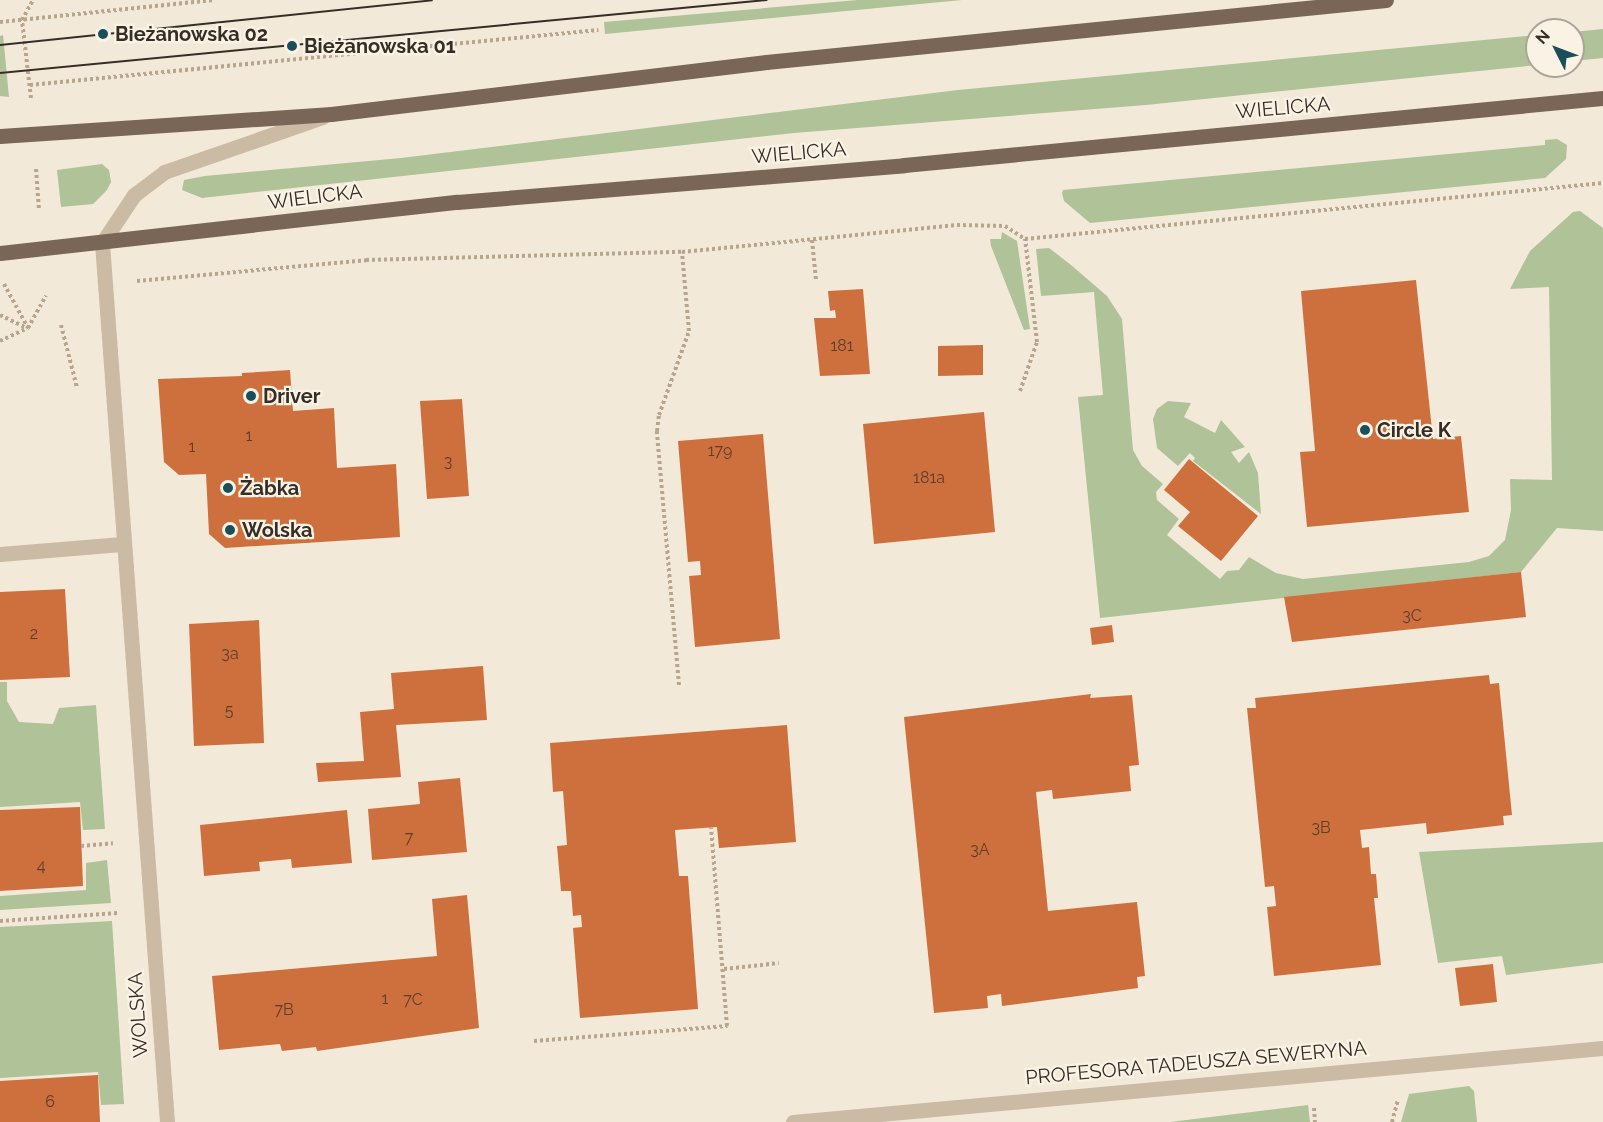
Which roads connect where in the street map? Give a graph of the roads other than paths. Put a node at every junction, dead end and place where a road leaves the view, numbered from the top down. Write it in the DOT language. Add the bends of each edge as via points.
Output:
graph roads {
  1 [pos="1386,0"];
  2 [pos="1603,98"];
  3 [pos="331,114"];
  4 [pos="0,136"];
  5 [pos="102,243"];
  6 [pos="0,253"];
  7 [pos="122,544"];
  8 [pos="0,554"];
  9 [pos="1603,1048"];
  10 [pos="167,1122"];
  11 [pos="793,1122"];
  1 -- 3 [label="main road" via="766,63"];
  2 -- 5 [label="main road, WIELICKA" via="904,165 457,202"];
  3 -- 4 [label="main road"];
  3 -- 5 [label="street" via="164,172 134,195"];
  5 -- 6 [label="main road, WIELICKA"];
  5 -- 7 [label="street, WOLSKA"];
  7 -- 8 [label="street"];
  7 -- 10 [label="street, WOLSKA"];
  9 -- 11 [label="street, PROFESORA TADEUSZA SEWERYNA"];
}
